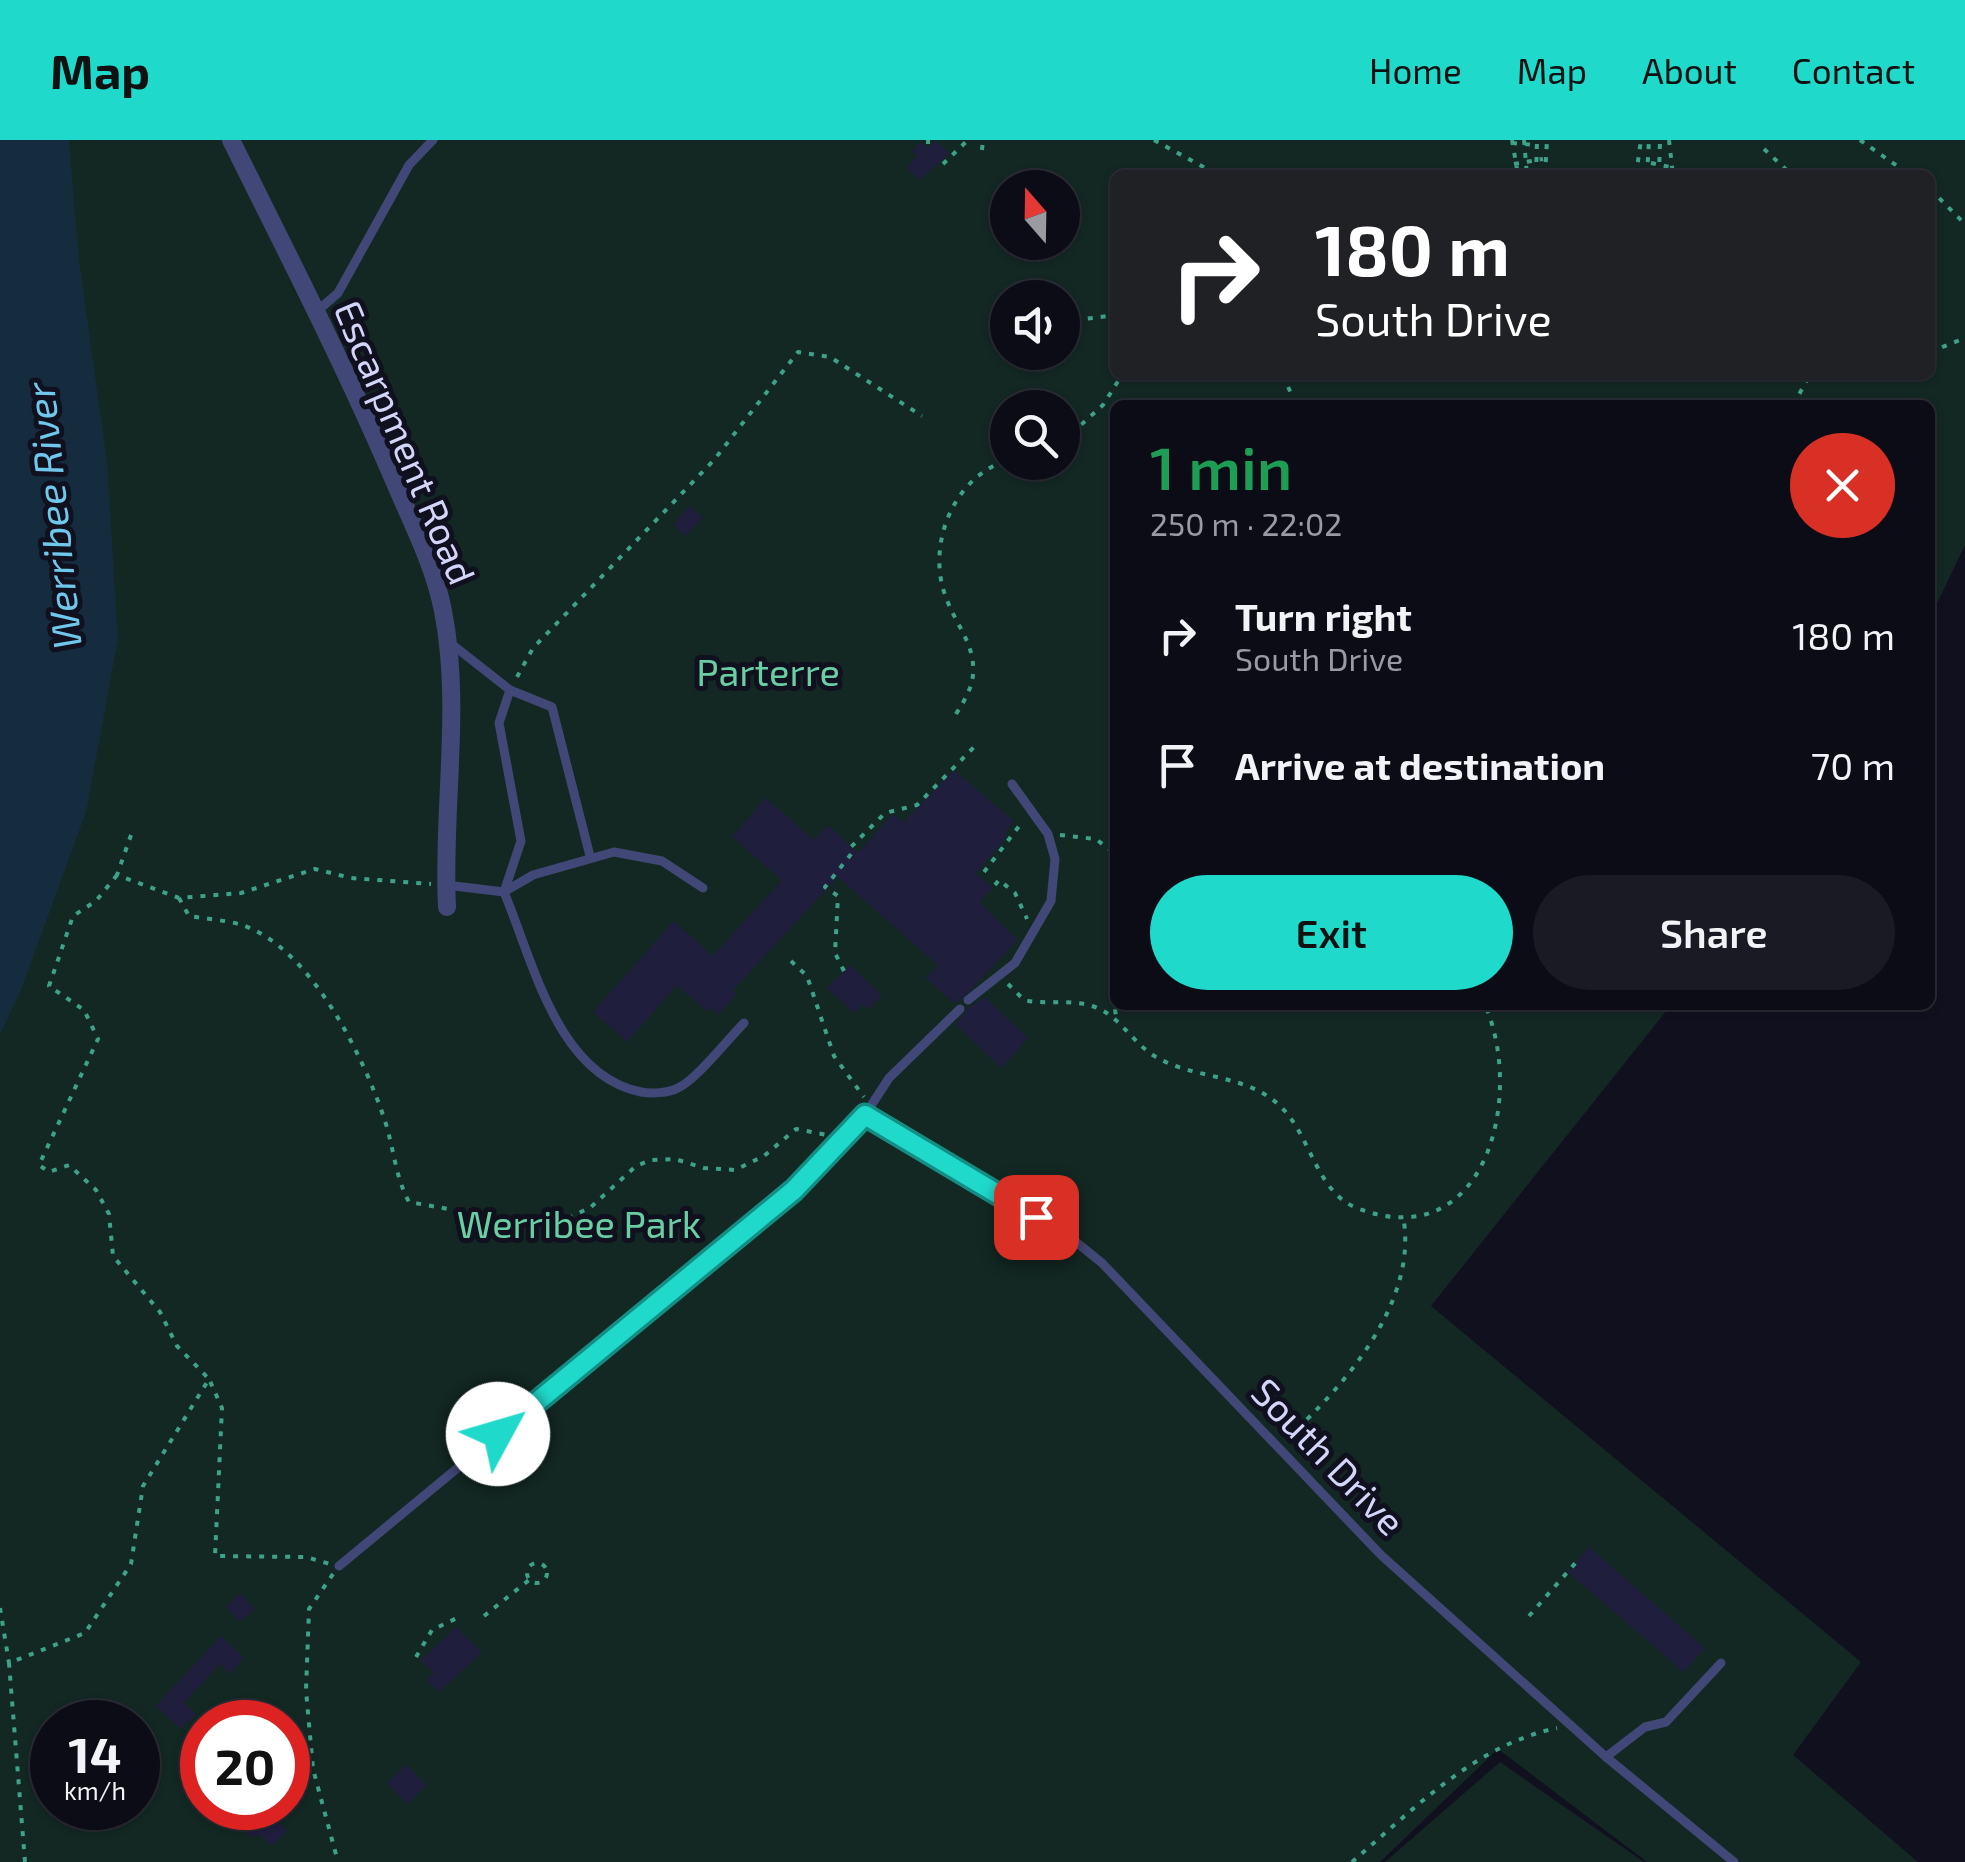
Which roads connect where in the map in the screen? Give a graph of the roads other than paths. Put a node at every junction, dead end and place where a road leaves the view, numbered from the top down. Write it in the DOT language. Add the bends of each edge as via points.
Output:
graph roads {
  1 [pos="231,140"];
  2 [pos="433,140"];
  3 [pos="316,312"];
  4 [pos="447,640"];
  5 [pos="510,690"];
  6 [pos="1012,784"];
  7 [pos="590,856"];
  8 [pos="446,885"];
  9 [pos="704,888"];
  10 [pos="504,892"];
  11 [pos="446,906"];
  12 [pos="968,1000"];
  13 [pos="960,1009"];
  14 [pos="744,1023"];
  15 [pos="865,1115"];
  16 [pos="339,1566"];
  17 [pos="1721,1663"];
  18 [pos="1606,1757"];
  19 [pos="1734,1862"];
  1 -- 3 [label="street, Escarpment Road"];
  2 -- 3 [label="lane" via="409,165 338,293"];
  3 -- 4 [label="street, Escarpment Road" via="428,560"];
  4 -- 5 [label="lane"];
  4 -- 8 [label="street, Escarpment Road"];
  5 -- 7 [label="lane" via="552,707"];
  5 -- 10 [label="lane" via="499,723 521,841"];
  6 -- 12 [label="lane" via="1048,834 1054,886 1028,945 1006,972"];
  7 -- 9 [label="lane" via="635,853 662,861"];
  7 -- 10 [label="lane" via="533,874"];
  8 -- 10 [label="lane"];
  8 -- 11 [label="street, Escarpment Road"];
  10 -- 14 [label="lane" via="562,1031 618,1088 649,1094 679,1088"];
  13 -- 15 [label="lane" via="889,1078"];
  15 -- 16 [label="lane" via="794,1190"];
  15 -- 18 [label="lane, South Drive" via="1066,1234 1102,1263 1382,1556"];
  17 -- 18 [label="lane" via="1666,1722 1645,1727"];
  18 -- 19 [label="lane, South Drive"];
}
